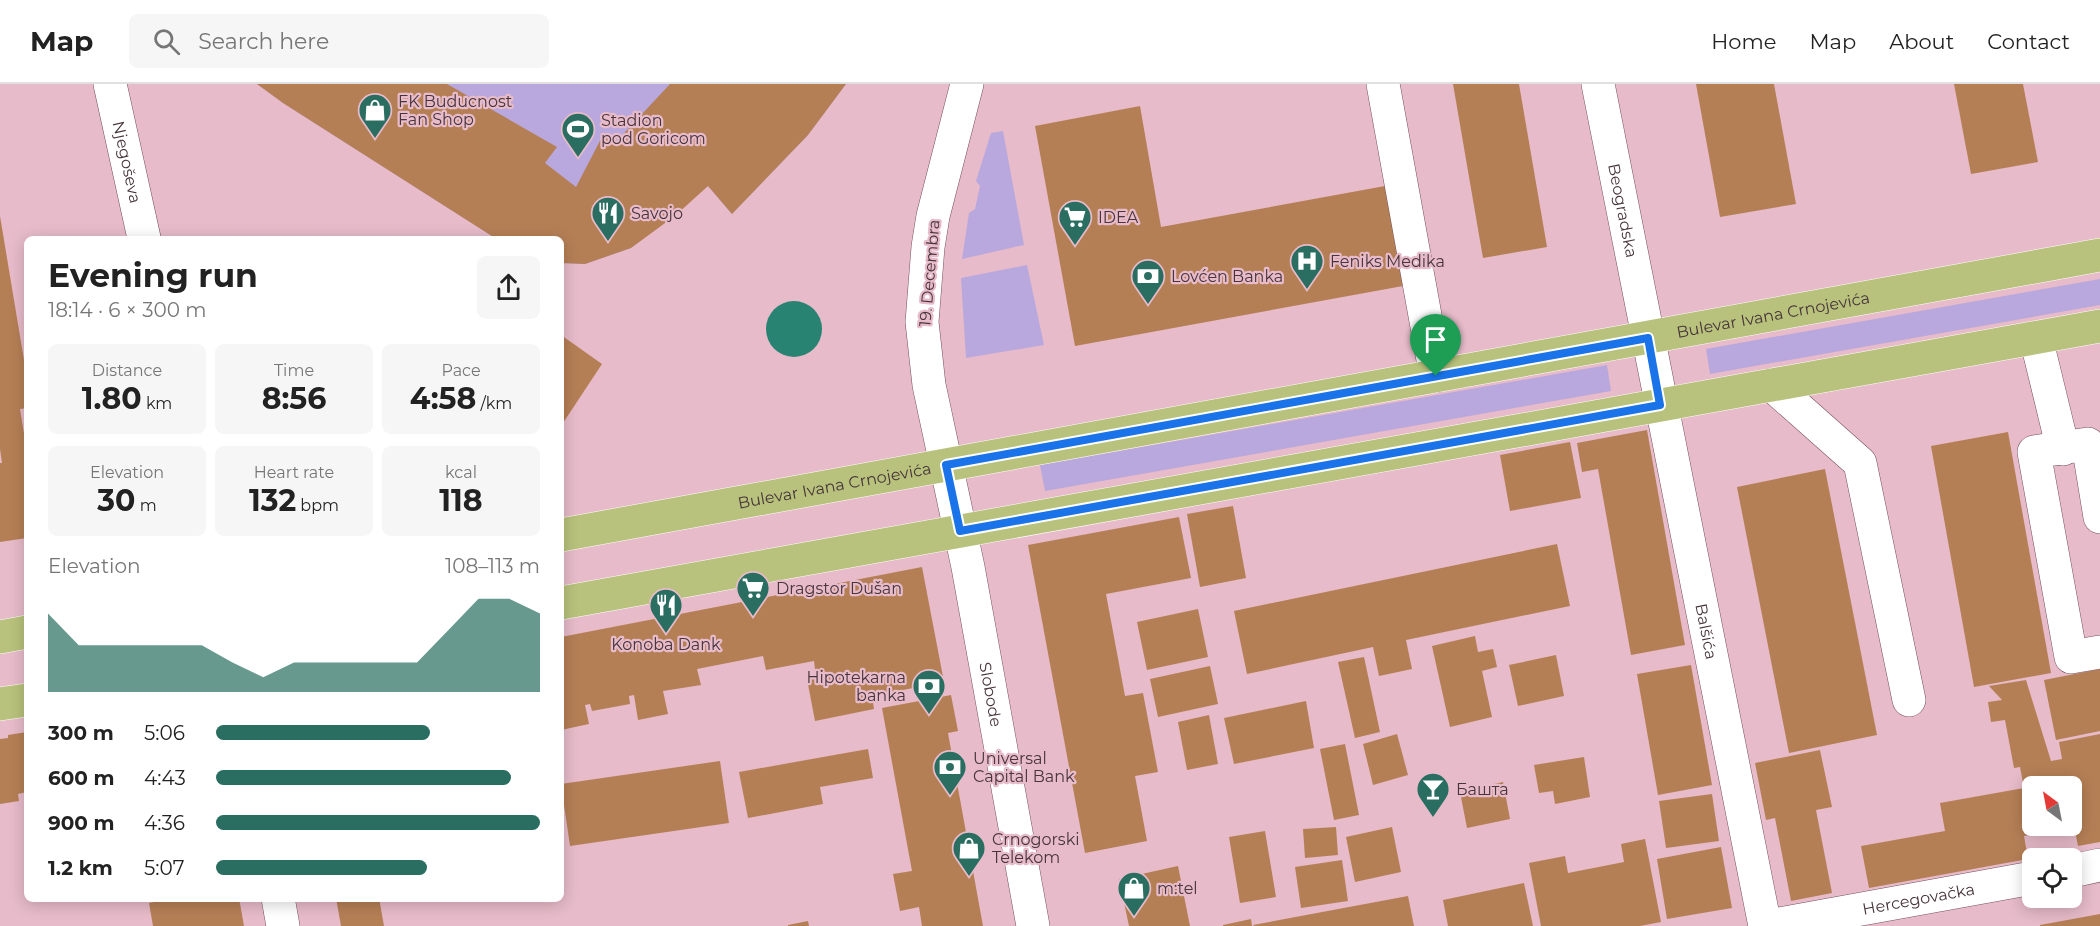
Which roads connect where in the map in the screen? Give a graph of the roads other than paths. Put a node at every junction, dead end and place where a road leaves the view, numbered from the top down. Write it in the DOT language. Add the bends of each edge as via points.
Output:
graph roads {
  1 [pos="110,84"];
  2 [pos="967,84"];
  3 [pos="1383,84"];
  4 [pos="1598,84"];
  5 [pos="144,236"];
  6 [pos="2100,255"];
  7 [pos="2100,326"];
  8 [pos="1648,338"];
  9 [pos="2036,338"];
  10 [pos="1436,376"];
  11 [pos="1772,385"];
  12 [pos="1660,405"];
  13 [pos="2062,448"];
  14 [pos="946,465"];
  15 [pos="2100,516"];
  16 [pos="960,531"];
  17 [pos="564,534"];
  18 [pos="564,602"];
  19 [pos="24,633"];
  20 [pos="0,637"];
  21 [pos="2100,652"];
  22 [pos="1909,700"];
  23 [pos="24,701"];
  24 [pos="0,705"];
  25 [pos="2100,865"];
  26 [pos="2082,868"];
  27 [pos="2022,880"];
  28 [pos="279,902"];
  29 [pos="284,926"];
  30 [pos="1033,926"];
  31 [pos="1766,926"];
  1 -- 5 [label="street, Njegoševa"];
  2 -- 14 [label="street, 19. Decembra" via="933,216 923,297 929,385"];
  3 -- 10 [label="street"];
  4 -- 8 [label="street, Beogradska"];
  6 -- 8 [label="main road, Bulevar Ivana Crnojevića"];
  7 -- 9 [label="main road"];
  8 -- 10 [label="main road, Bulevar Ivana Crnojevića"];
  8 -- 12 [label="street, Balšića"];
  9 -- 11 [label="main road"];
  9 -- 13 [label="street"];
  10 -- 14 [label="main road, Bulevar Ivana Crnojevića"];
  11 -- 12 [label="main road"];
  11 -- 22 [label="street" via="1860,463"];
  12 -- 16 [label="main road"];
  12 -- 31 [label="street, Balšića"];
  13 -- 15 [label="street" via="2088,444"];
  13 -- 21 [label="street" via="2034,452 2071,657"];
  14 -- 16 [label="street, Slobode"];
  14 -- 17 [label="main road, Bulevar Ivana Crnojevića"];
  16 -- 18 [label="main road"];
  16 -- 30 [label="street, Slobode"];
  19 -- 20 [label="main road"];
  23 -- 24 [label="main road"];
  25 -- 26 [label="street"];
  27 -- 31 [label="street, Hercegovačka"];
  28 -- 29 [label="street"];
}
